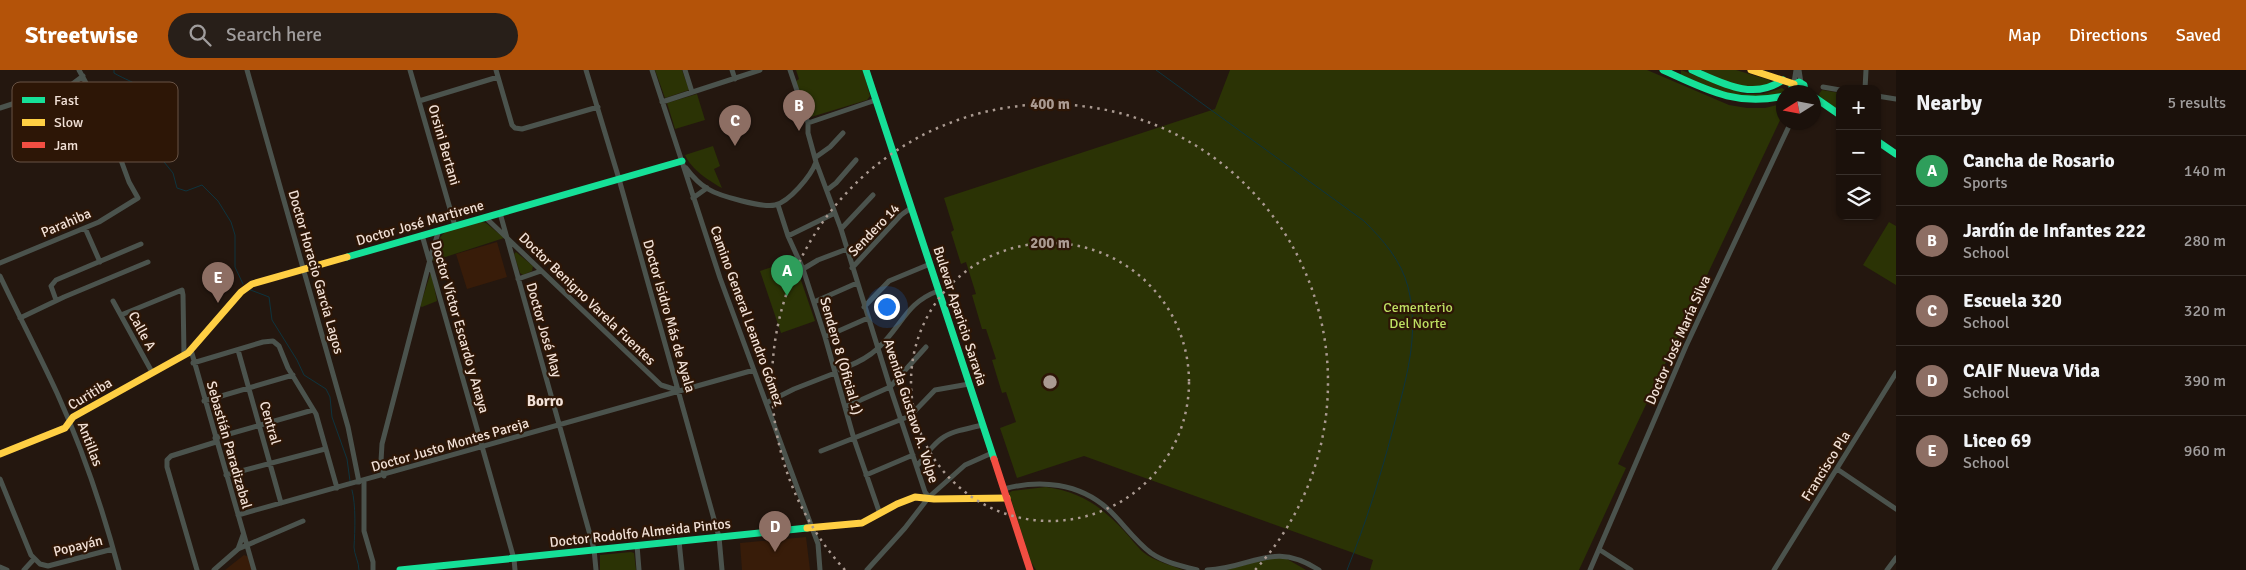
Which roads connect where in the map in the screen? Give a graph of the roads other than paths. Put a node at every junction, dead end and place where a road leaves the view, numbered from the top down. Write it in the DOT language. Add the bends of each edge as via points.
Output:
graph roads {
  1 [pos="79,70"];
  2 [pos="247,70"];
  3 [pos="410,70"];
  4 [pos="496,70"];
  5 [pos="586,70"];
  6 [pos="652,70"];
  7 [pos="685,70"];
  8 [pos="732,70"];
  9 [pos="760,70"];
  10 [pos="790,70"];
  11 [pos="866,70"];
  12 [pos="1665,70"];
  13 [pos="1751,70"];
  14 [pos="1797,70"];
  15 [pos="1866,70"];
  16 [pos="1696,71"];
  17 [pos="83,76"];
  18 [pos="498,77"];
  19 [pos="735,79"];
  20 [pos="1783,80"];
  21 [pos="75,82"];
  22 [pos="86,82"];
  23 [pos="1796,85"];
  24 [pos="1801,85"];
  25 [pos="1865,85"];
  26 [pos="1823,87"];
  27 [pos="1836,89"];
  28 [pos="692,92"];
  29 [pos="1881,97"];
  30 [pos="1776,98"];
  31 [pos="1896,99"];
  32 [pos="876,100"];
  33 [pos="419,101"];
  34 [pos="662,102"];
  35 [pos="1821,102"];
  36 [pos="12,104"];
  37 [pos="0,108"];
  38 [pos="598,108"];
  39 [pos="1836,112"];
  40 [pos="808,123"];
  41 [pos="1787,130"];
  42 [pos="844,134"];
  43 [pos="1881,144"];
  44 [pos="1896,154"];
  45 [pos="816,160"];
  46 [pos="856,160"];
  47 [pos="682,161"];
  48 [pos="122,162"];
  49 [pos="619,179"];
  50 [pos="707,188"];
  51 [pos="827,190"];
  52 [pos="873,195"];
  53 [pos="693,198"];
  54 [pos="778,204"];
  55 [pos="911,208"];
  56 [pos="500,213"];
  57 [pos="835,214"];
  58 [pos="485,217"];
  59 [pos="455,226"];
  60 [pos="85,228"];
  61 [pos="841,229"];
  62 [pos="440,230"];
  63 [pos="422,235"];
  64 [pos="788,236"];
  65 [pos="508,239"];
  66 [pos="142,244"];
  67 [pos="847,249"];
  68 [pos="100,262"];
  69 [pos="148,262"];
  70 [pos="0,263"];
  71 [pos="430,263"];
  72 [pos="930,264"];
  73 [pos="304,268"];
  74 [pos="852,268"];
  75 [pos="803,269"];
  76 [pos="541,271"];
  77 [pos="0,276"];
  78 [pos="518,278"];
  79 [pos="857,283"];
  80 [pos="938,291"];
  81 [pos="56,300"];
  82 [pos="113,301"];
  83 [pos="814,302"];
  84 [pos="864,308"];
  85 [pos="121,315"];
  86 [pos="20,318"];
  87 [pos="868,318"];
  88 [pos="825,337"];
  89 [pos="926,347"];
  90 [pos="878,348"];
  91 [pos="190,350"];
  92 [pos="238,350"];
  93 [pos="184,355"];
  94 [pos="193,363"];
  95 [pos="754,370"];
  96 [pos="840,370"];
  97 [pos="152,372"];
  98 [pos="1896,373"];
  99 [pos="835,374"];
  100 [pos="292,375"];
  101 [pos="969,384"];
  102 [pos="890,387"];
  103 [pos="248,388"];
  104 [pos="677,390"];
  105 [pos="204,401"];
  106 [pos="766,403"];
  107 [pos="845,407"];
  108 [pos="313,410"];
  109 [pos="901,420"];
  110 [pos="69,421"];
  111 [pos="259,425"];
  112 [pos="559,425"];
  113 [pos="983,425"];
  114 [pos="854,439"];
  115 [pos="216,440"];
  116 [pos="482,447"];
  117 [pos="325,449"];
  118 [pos="821,451"];
  119 [pos="992,453"];
  120 [pos="0,454"];
  121 [pos="913,454"];
  122 [pos="270,462"];
  123 [pos="917,466"];
  124 [pos="1837,469"];
  125 [pos="226,475"];
  126 [pos="866,475"];
  127 [pos="384,476"];
  128 [pos="0,479"];
  129 [pos="362,481"];
  130 [pos="337,488"];
  131 [pos="1004,489"];
  132 [pos="929,496"];
  133 [pos="1007,498"];
  134 [pos="282,503"];
  135 [pos="1896,509"];
  136 [pos="880,514"];
  137 [pos="238,515"];
  138 [pos="303,521"];
  139 [pos="812,527"];
  140 [pos="243,535"];
  141 [pos="719,537"];
  142 [pos="679,541"];
  143 [pos="248,545"];
  144 [pos="637,545"];
  145 [pos="113,549"];
  146 [pos="238,549"];
  147 [pos="594,549"];
  148 [pos="1600,550"];
  149 [pos="1896,558"];
  150 [pos="34,559"];
  151 [pos="514,559"];
  152 [pos="0,567"];
  153 [pos="48,568"];
  154 [pos="7,570"];
  155 [pos="24,570"];
  156 [pos="118,570"];
  157 [pos="197,570"];
  158 [pos="214,570"];
  159 [pos="254,570"];
  160 [pos="373,570"];
  161 [pos="400,570"];
  162 [pos="405,570"];
  163 [pos="515,570"];
  164 [pos="596,570"];
  165 [pos="639,570"];
  166 [pos="682,570"];
  167 [pos="722,570"];
  168 [pos="820,570"];
  169 [pos="867,570"];
  170 [pos="1030,570"];
  171 [pos="1197,570"];
  172 [pos="1208,570"];
  173 [pos="1319,570"];
  174 [pos="1590,570"];
  175 [pos="1631,570"];
  176 [pos="1774,570"];
  177 [pos="1887,570"];
  1 -- 17 [label="street"];
  2 -- 73 [label="street, Doctor Horacio García Lagos"];
  3 -- 33 [label="street, Orsini Bertani"];
  4 -- 18 [label="street"];
  5 -- 38 [label="street, Doctor Isidro Más de Ayala"];
  6 -- 34 [label="street, Camino General Leandro Gómez"];
  7 -- 28 [label="street"];
  8 -- 19 [label="street"];
  9 -- 19 [label="street"];
  10 -- 40 [label="street, Avenida Gustavo A. Volpe"];
  11 -- 32 [label="street, Bulevar Aparicio Saravia"];
  12 -- 30 [label="street" via="1735,100 1757,102"];
  13 -- 20 [label="street"];
  14 -- 24 [label="street"];
  15 -- 25 [label="street"];
  16 -- 20 [label="street" via="1742,89 1768,88"];
  17 -- 21 [label="street"];
  17 -- 22 [label="street, Parahiba"];
  18 -- 33 [label="street"];
  18 -- 38 [label="street" via="515,128 522,129"];
  19 -- 28 [label="street"];
  20 -- 23 [label="street"];
  26 -- 27 [label="street"];
  28 -- 34 [label="street"];
  29 -- 31 [label="street"];
  32 -- 40 [label="street"];
  32 -- 55 [label="street, Bulevar Aparicio Saravia"];
  33 -- 59 [label="street, Orsini Bertani"];
  34 -- 47 [label="street, Camino General Leandro Gómez"];
  35 -- 39 [label="street"];
  36 -- 37 [label="street"];
  38 -- 49 [label="street, Doctor Isidro Más de Ayala"];
  40 -- 45 [label="street, Avenida Gustavo A. Volpe"];
  41 -- 148 [label="street, Doctor José María Silva" via="1686,346"];
  42 -- 45 [label="street"];
  43 -- 44 [label="street"];
  45 -- 51 [label="street, Avenida Gustavo A. Volpe"];
  45 -- 54 [label="street" via="812,172"];
  46 -- 51 [label="street"];
  47 -- 49 [label="street, Doctor José Martirene"];
  47 -- 50 [label="street" via="697,181"];
  47 -- 53 [label="street, Camino General Leandro Gómez"];
  48 -- 60 [label="street, Parahiba" via="138,198"];
  49 -- 56 [label="street, Doctor José Martirene"];
  49 -- 104 [label="street, Doctor Isidro Más de Ayala"];
  50 -- 53 [label="street"];
  50 -- 54 [label="street" via="763,205"];
  51 -- 57 [label="street, Avenida Gustavo A. Volpe"];
  52 -- 61 [label="street"];
  53 -- 95 [label="street, Camino General Leandro Gómez"];
  54 -- 64 [label="street, Sendero 8 (Oficial 1)"];
  55 -- 72 [label="street, Bulevar Aparicio Saravia"];
  55 -- 74 [label="street, Sendero 14"];
  56 -- 58 [label="street, Doctor José Martirene"];
  56 -- 65 [label="street, Doctor José May"];
  57 -- 61 [label="street, Avenida Gustavo A. Volpe"];
  57 -- 64 [label="street"];
  58 -- 59 [label="street, Doctor José Martirene"];
  58 -- 65 [label="street, Doctor Benigno Varela Fuentes"];
  59 -- 62 [label="street, Doctor José Martirene"];
  60 -- 68 [label="street"];
  60 -- 70 [label="street, Parahiba"];
  61 -- 67 [label="street, Avenida Gustavo A. Volpe"];
  62 -- 63 [label="street, Doctor José Martirene"];
  62 -- 71 [label="street"];
  63 -- 71 [label="street, Doctor Víctor Escardo y Anaya"];
  63 -- 73 [label="street, Doctor José Martirene"];
  64 -- 75 [label="street, Sendero 8 (Oficial 1)"];
  65 -- 76 [label="street, Doctor Benigno Varela Fuentes"];
  65 -- 78 [label="street, Doctor José May"];
  66 -- 68 [label="street"];
  67 -- 74 [label="street, Avenida Gustavo A. Volpe"];
  67 -- 75 [label="street"];
  68 -- 81 [label="street" via="53,283 51,288"];
  69 -- 81 [label="street"];
  71 -- 116 [label="street, Doctor Víctor Escardo y Anaya"];
  71 -- 127 [label="street" via="382,444"];
  72 -- 80 [label="street, Bulevar Aparicio Saravia"];
  72 -- 84 [label="street" via="890,282"];
  73 -- 91 [label="street, Doctor José Martirene" via="249,285"];
  73 -- 129 [label="street, Doctor Horacio García Lagos"];
  74 -- 79 [label="street, Avenida Gustavo A. Volpe"];
  75 -- 83 [label="street, Sendero 8 (Oficial 1)"];
  76 -- 78 [label="street"];
  76 -- 104 [label="street, Doctor Benigno Varela Fuentes" via="661,385"];
  77 -- 86 [label="street, Antillas"];
  78 -- 112 [label="street, Doctor José May"];
  79 -- 83 [label="street"];
  79 -- 84 [label="street, Avenida Gustavo A. Volpe"];
  80 -- 90 [label="street" via="919,299"];
  80 -- 101 [label="street, Bulevar Aparicio Saravia"];
  81 -- 86 [label="street"];
  82 -- 85 [label="street, Calle A"];
  83 -- 88 [label="street, Sendero 8 (Oficial 1)"];
  84 -- 87 [label="street, Avenida Gustavo A. Volpe"];
  85 -- 93 [label="street" via="182,290"];
  85 -- 97 [label="street, Calle A"];
  86 -- 110 [label="street, Antillas"];
  87 -- 88 [label="street"];
  87 -- 90 [label="street, Avenida Gustavo A. Volpe"];
  88 -- 99 [label="street, Sendero 8 (Oficial 1)"];
  89 -- 102 [label="street"];
  90 -- 96 [label="street" via="866,358"];
  90 -- 102 [label="street, Avenida Gustavo A. Volpe"];
  91 -- 93 [label="street, Curitiba"];
  91 -- 94 [label="street, Sebastián Paradizabal"];
  92 -- 94 [label="street"];
  92 -- 100 [label="street" via="272,341 278,346"];
  92 -- 103 [label="street, Central"];
  93 -- 97 [label="street, Curitiba"];
  94 -- 105 [label="street, Sebastián Paradizabal"];
  95 -- 104 [label="street, Doctor Justo Montes Pareja"];
  95 -- 106 [label="street, Camino General Leandro Gómez"];
  97 -- 110 [label="street, Curitiba"];
  98 -- 124 [label="street, Francisco Pla"];
  99 -- 106 [label="street"];
  99 -- 107 [label="street, Sendero 8 (Oficial 1)"];
  100 -- 103 [label="street"];
  100 -- 108 [label="street"];
  101 -- 109 [label="street" via="935,390 910,416"];
  101 -- 113 [label="street, Bulevar Aparicio Saravia"];
  102 -- 107 [label="street"];
  102 -- 109 [label="street, Avenida Gustavo A. Volpe"];
  103 -- 105 [label="street"];
  103 -- 111 [label="street, Central"];
  104 -- 112 [label="street, Doctor Justo Montes Pareja"];
  104 -- 141 [label="street, Doctor Isidro Más de Ayala"];
  105 -- 115 [label="street, Sebastián Paradizabal"];
  106 -- 139 [label="street, Camino General Leandro Gómez"];
  107 -- 114 [label="street, Sendero 8 (Oficial 1)"];
  108 -- 111 [label="street"];
  108 -- 117 [label="street"];
  109 -- 114 [label="street"];
  109 -- 121 [label="street, Avenida Gustavo A. Volpe"];
  110 -- 120 [label="street, Curitiba" via="64,428"];
  110 -- 145 [label="street, Antillas"];
  111 -- 115 [label="street"];
  111 -- 122 [label="street, Central"];
  112 -- 116 [label="street, Doctor Justo Montes Pareja"];
  112 -- 147 [label="street, Doctor José May"];
  113 -- 119 [label="street, Bulevar Aparicio Saravia"];
  113 -- 123 [label="street" via="950,432"];
  114 -- 118 [label="street"];
  114 -- 126 [label="street, Sendero 8 (Oficial 1)"];
  115 -- 125 [label="street, Sebastián Paradizabal"];
  115 -- 157 [label="street" via="167,460"];
  116 -- 127 [label="street, Doctor Justo Montes Pareja"];
  116 -- 151 [label="street, Doctor Víctor Escardo y Anaya"];
  117 -- 122 [label="street"];
  117 -- 130 [label="street"];
  119 -- 131 [label="street, Bulevar Aparicio Saravia"];
  119 -- 132 [label="street" via="965,465"];
  121 -- 123 [label="street, Avenida Gustavo A. Volpe"];
  121 -- 126 [label="street"];
  122 -- 125 [label="street"];
  122 -- 134 [label="street, Central"];
  123 -- 132 [label="street, Avenida Gustavo A. Volpe"];
  124 -- 135 [label="street"];
  124 -- 176 [label="street, Francisco Pla"];
  125 -- 137 [label="street, Sebastián Paradizabal"];
  126 -- 136 [label="street, Sendero 8 (Oficial 1)"];
  127 -- 129 [label="street, Doctor Justo Montes Pareja"];
  128 -- 150 [label="street"];
  129 -- 130 [label="street, Doctor Justo Montes Pareja"];
  129 -- 160 [label="street, Doctor Horacio García Lagos" via="364,531"];
  130 -- 134 [label="street, Doctor Justo Montes Pareja"];
  131 -- 133 [label="street, Bulevar Aparicio Saravia"];
  131 -- 171 [label="street" via="1049,484 1079,491 1108,509 1151,552 1165,561"];
  132 -- 133 [label="street, Doctor Rodolfo Almeida Pintos" via="934,499"];
  132 -- 136 [label="street, Doctor Rodolfo Almeida Pintos" via="902,502"];
  132 -- 169 [label="street, Avenida Gustavo A. Volpe"];
  133 -- 170 [label="street, Bulevar Aparicio Saravia"];
  134 -- 137 [label="street, Doctor Justo Montes Pareja"];
  136 -- 139 [label="street, Doctor Rodolfo Almeida Pintos" via="847,526"];
  137 -- 140 [label="street, Sebastián Paradizabal"];
  138 -- 143 [label="street"];
  139 -- 141 [label="street, Doctor Rodolfo Almeida Pintos"];
  139 -- 168 [label="street, Camino General Leandro Gómez" via="818,544"];
  140 -- 143 [label="street, Sebastián Paradizabal"];
  140 -- 146 [label="street"];
  141 -- 142 [label="street, Doctor Rodolfo Almeida Pintos"];
  141 -- 167 [label="street, Doctor Isidro Más de Ayala"];
  142 -- 144 [label="street, Doctor Rodolfo Almeida Pintos"];
  142 -- 166 [label="street"];
  143 -- 146 [label="street"];
  143 -- 159 [label="street, Sebastián Paradizabal"];
  144 -- 147 [label="street, Doctor Rodolfo Almeida Pintos"];
  144 -- 165 [label="street"];
  145 -- 153 [label="street, Popayán"];
  145 -- 156 [label="street, Antillas"];
  146 -- 158 [label="street"];
  147 -- 151 [label="street, Doctor Rodolfo Almeida Pintos"];
  147 -- 164 [label="street, Doctor José May"];
  148 -- 174 [label="street, Doctor José María Silva"];
  148 -- 175 [label="street"];
  149 -- 177 [label="street"];
  150 -- 153 [label="street, Popayán"];
  150 -- 155 [label="street"];
  151 -- 162 [label="street, Doctor Rodolfo Almeida Pintos"];
  151 -- 163 [label="street, Doctor Víctor Escardo y Anaya"];
  152 -- 154 [label="street"];
  161 -- 162 [label="street, Doctor Rodolfo Almeida Pintos"];
  172 -- 173 [label="street" via="1283,556 1301,560"];
}
